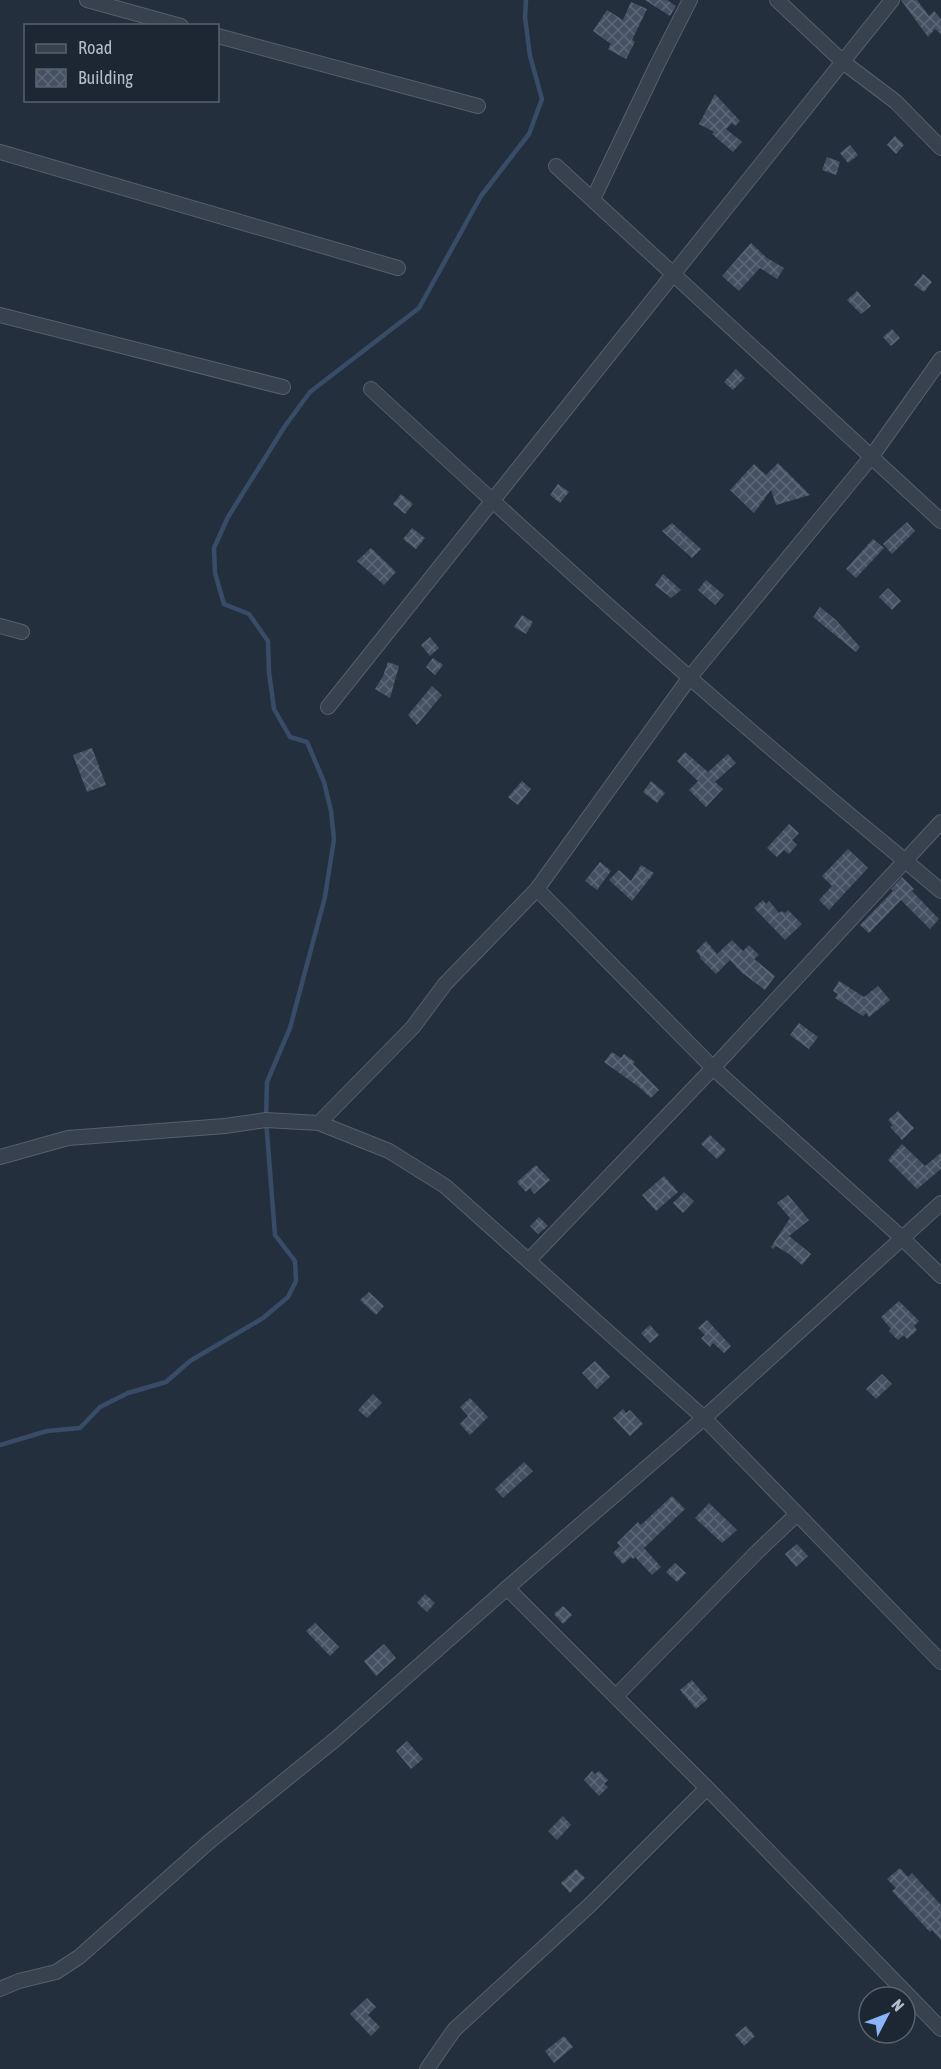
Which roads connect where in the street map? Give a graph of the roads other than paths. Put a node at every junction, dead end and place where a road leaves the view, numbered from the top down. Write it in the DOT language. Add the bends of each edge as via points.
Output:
graph roads {
  1 [pos="87,0"];
  2 [pos="690,0"];
  3 [pos="777,0"];
  4 [pos="892,0"];
  5 [pos="174,24"];
  6 [pos="219,36"];
  7 [pos="843,62"];
  8 [pos="478,106"];
  9 [pos="941,148"];
  10 [pos="0,152"];
  11 [pos="556,166"];
  12 [pos="593,199"];
  13 [pos="398,268"];
  14 [pos="673,274"];
  15 [pos="0,315"];
  16 [pos="941,359"];
  17 [pos="283,387"];
  18 [pos="371,388"];
  19 [pos="872,456"];
  20 [pos="492,501"];
  21 [pos="941,521"];
  22 [pos="0,626"];
  23 [pos="22,632"];
  24 [pos="690,677"];
  25 [pos="328,706"];
  26 [pos="941,822"];
  27 [pos="905,861"];
  28 [pos="537,889"];
  29 [pos="941,891"];
  30 [pos="713,1068"];
  31 [pos="319,1123"];
  32 [pos="0,1157"];
  33 [pos="941,1203"];
  34 [pos="902,1238"];
  35 [pos="529,1260"];
  36 [pos="941,1276"];
  37 [pos="704,1418"];
  38 [pos="797,1514"];
  39 [pos="507,1588"];
  40 [pos="941,1662"];
  41 [pos="615,1696"];
  42 [pos="707,1788"];
  43 [pos="0,1989"];
  44 [pos="941,2029"];
  45 [pos="427,2069"];
  1 -- 5 [label="street"];
  2 -- 12 [label="street"];
  3 -- 7 [label="street"];
  4 -- 7 [label="street"];
  6 -- 8 [label="street"];
  7 -- 9 [label="street" via="897,102"];
  7 -- 14 [label="street"];
  10 -- 13 [label="street"];
  11 -- 12 [label="street"];
  12 -- 14 [label="street"];
  14 -- 19 [label="street"];
  14 -- 20 [label="street"];
  15 -- 17 [label="street"];
  16 -- 19 [label="street"];
  18 -- 20 [label="street"];
  19 -- 21 [label="street"];
  19 -- 24 [label="street"];
  20 -- 24 [label="street"];
  20 -- 25 [label="street"];
  22 -- 23 [label="street"];
  24 -- 27 [label="street"];
  24 -- 28 [label="street"];
  26 -- 27 [label="street"];
  27 -- 29 [label="street"];
  27 -- 30 [label="street"];
  28 -- 30 [label="street"];
  28 -- 31 [label="street" via="446,984 413,1028"];
  30 -- 34 [label="street"];
  30 -- 35 [label="street"];
  31 -- 32 [label="street" via="266,1120 68,1138"];
  31 -- 35 [label="street" via="389,1151 445,1185"];
  33 -- 34 [label="street"];
  34 -- 36 [label="street"];
  34 -- 37 [label="street"];
  35 -- 37 [label="street"];
  37 -- 38 [label="street"];
  37 -- 39 [label="street"];
  38 -- 40 [label="street"];
  38 -- 41 [label="street"];
  39 -- 41 [label="street"];
  39 -- 43 [label="street" via="79,1957 56,1972"];
  41 -- 42 [label="street"];
  42 -- 44 [label="street"];
  42 -- 45 [label="street" via="591,1904 454,2030"];
}
